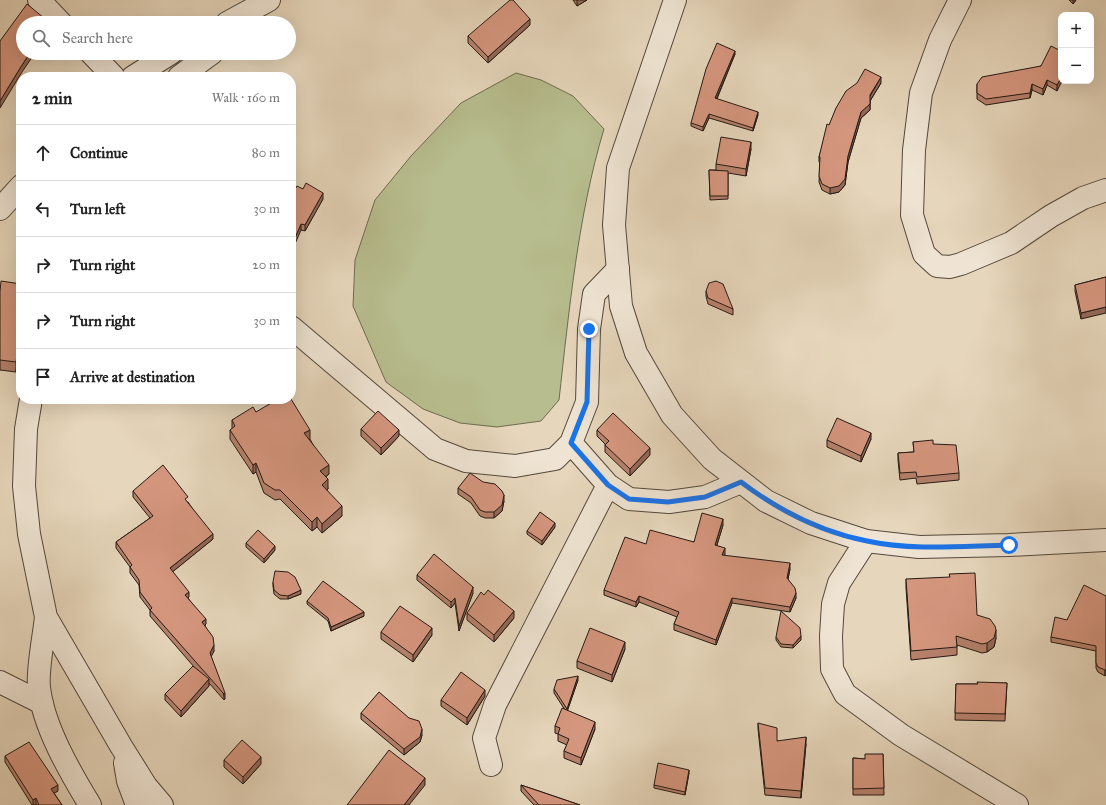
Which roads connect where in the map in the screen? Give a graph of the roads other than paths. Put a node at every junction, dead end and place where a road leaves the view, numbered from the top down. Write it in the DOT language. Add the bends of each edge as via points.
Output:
graph roads {
  1 [pos="39,0"];
  2 [pos="674,0"];
  3 [pos="960,0"];
  4 [pos="255,11"];
  5 [pos="55,16"];
  6 [pos="243,16"];
  7 [pos="98,60"];
  8 [pos="160,60"];
  9 [pos="202,60"];
  10 [pos="109,72"];
  11 [pos="141,72"];
  12 [pos="186,72"];
  13 [pos="1106,190"];
  14 [pos="16,191"];
  15 [pos="0,209"];
  16 [pos="618,269"];
  17 [pos="296,331"];
  18 [pos="30,404"];
  19 [pos="571,443"];
  20 [pos="741,482"];
  21 [pos="608,485"];
  22 [pos="1106,540"];
  23 [pos="866,541"];
  24 [pos="46,617"];
  25 [pos="0,682"];
  26 [pos="42,702"];
  27 [pos="121,746"];
  28 [pos="491,765"];
  29 [pos="90,805"];
  30 [pos="137,805"];
  31 [pos="162,805"];
  32 [pos="1017,805"];
  1 -- 5 [label="street"];
  2 -- 16 [label="street" via="618,168 614,225"];
  3 -- 13 [label="street" via="940,40 921,93 914,150 912,215 924,254 937,266 950,267 961,264 1011,243 1082,198"];
  4 -- 6 [label="street"];
  7 -- 10 [label="street"];
  8 -- 11 [label="street"];
  9 -- 12 [label="street"];
  14 -- 15 [label="street"];
  16 -- 19 [label="street" via="594,294 589,329 587,402"];
  16 -- 20 [label="street" via="621,306 636,354 672,415 712,459"];
  17 -- 19 [label="street" via="435,449 466,461 515,466 555,459"];
  18 -- 24 [label="street" via="26,430 24,486 29,534"];
  19 -- 21 [label="street"];
  20 -- 21 [label="street" via="705,497 668,502 629,499"];
  20 -- 23 [label="street" via="766,501 811,523"];
  21 -- 28 [label="street" via="495,705 484,738"];
  22 -- 23 [label="street" via="919,546"];
  23 -- 32 [label="street" via="839,583 833,604 832,669 845,694 901,735"];
  24 -- 26 [label="street" via="39,686"];
  24 -- 27 [label="street"];
  25 -- 26 [label="street"];
  26 -- 29 [label="street" via="52,732 73,777"];
  27 -- 30 [label="street" via="128,781"];
  27 -- 31 [label="street" via="146,786"];
}
